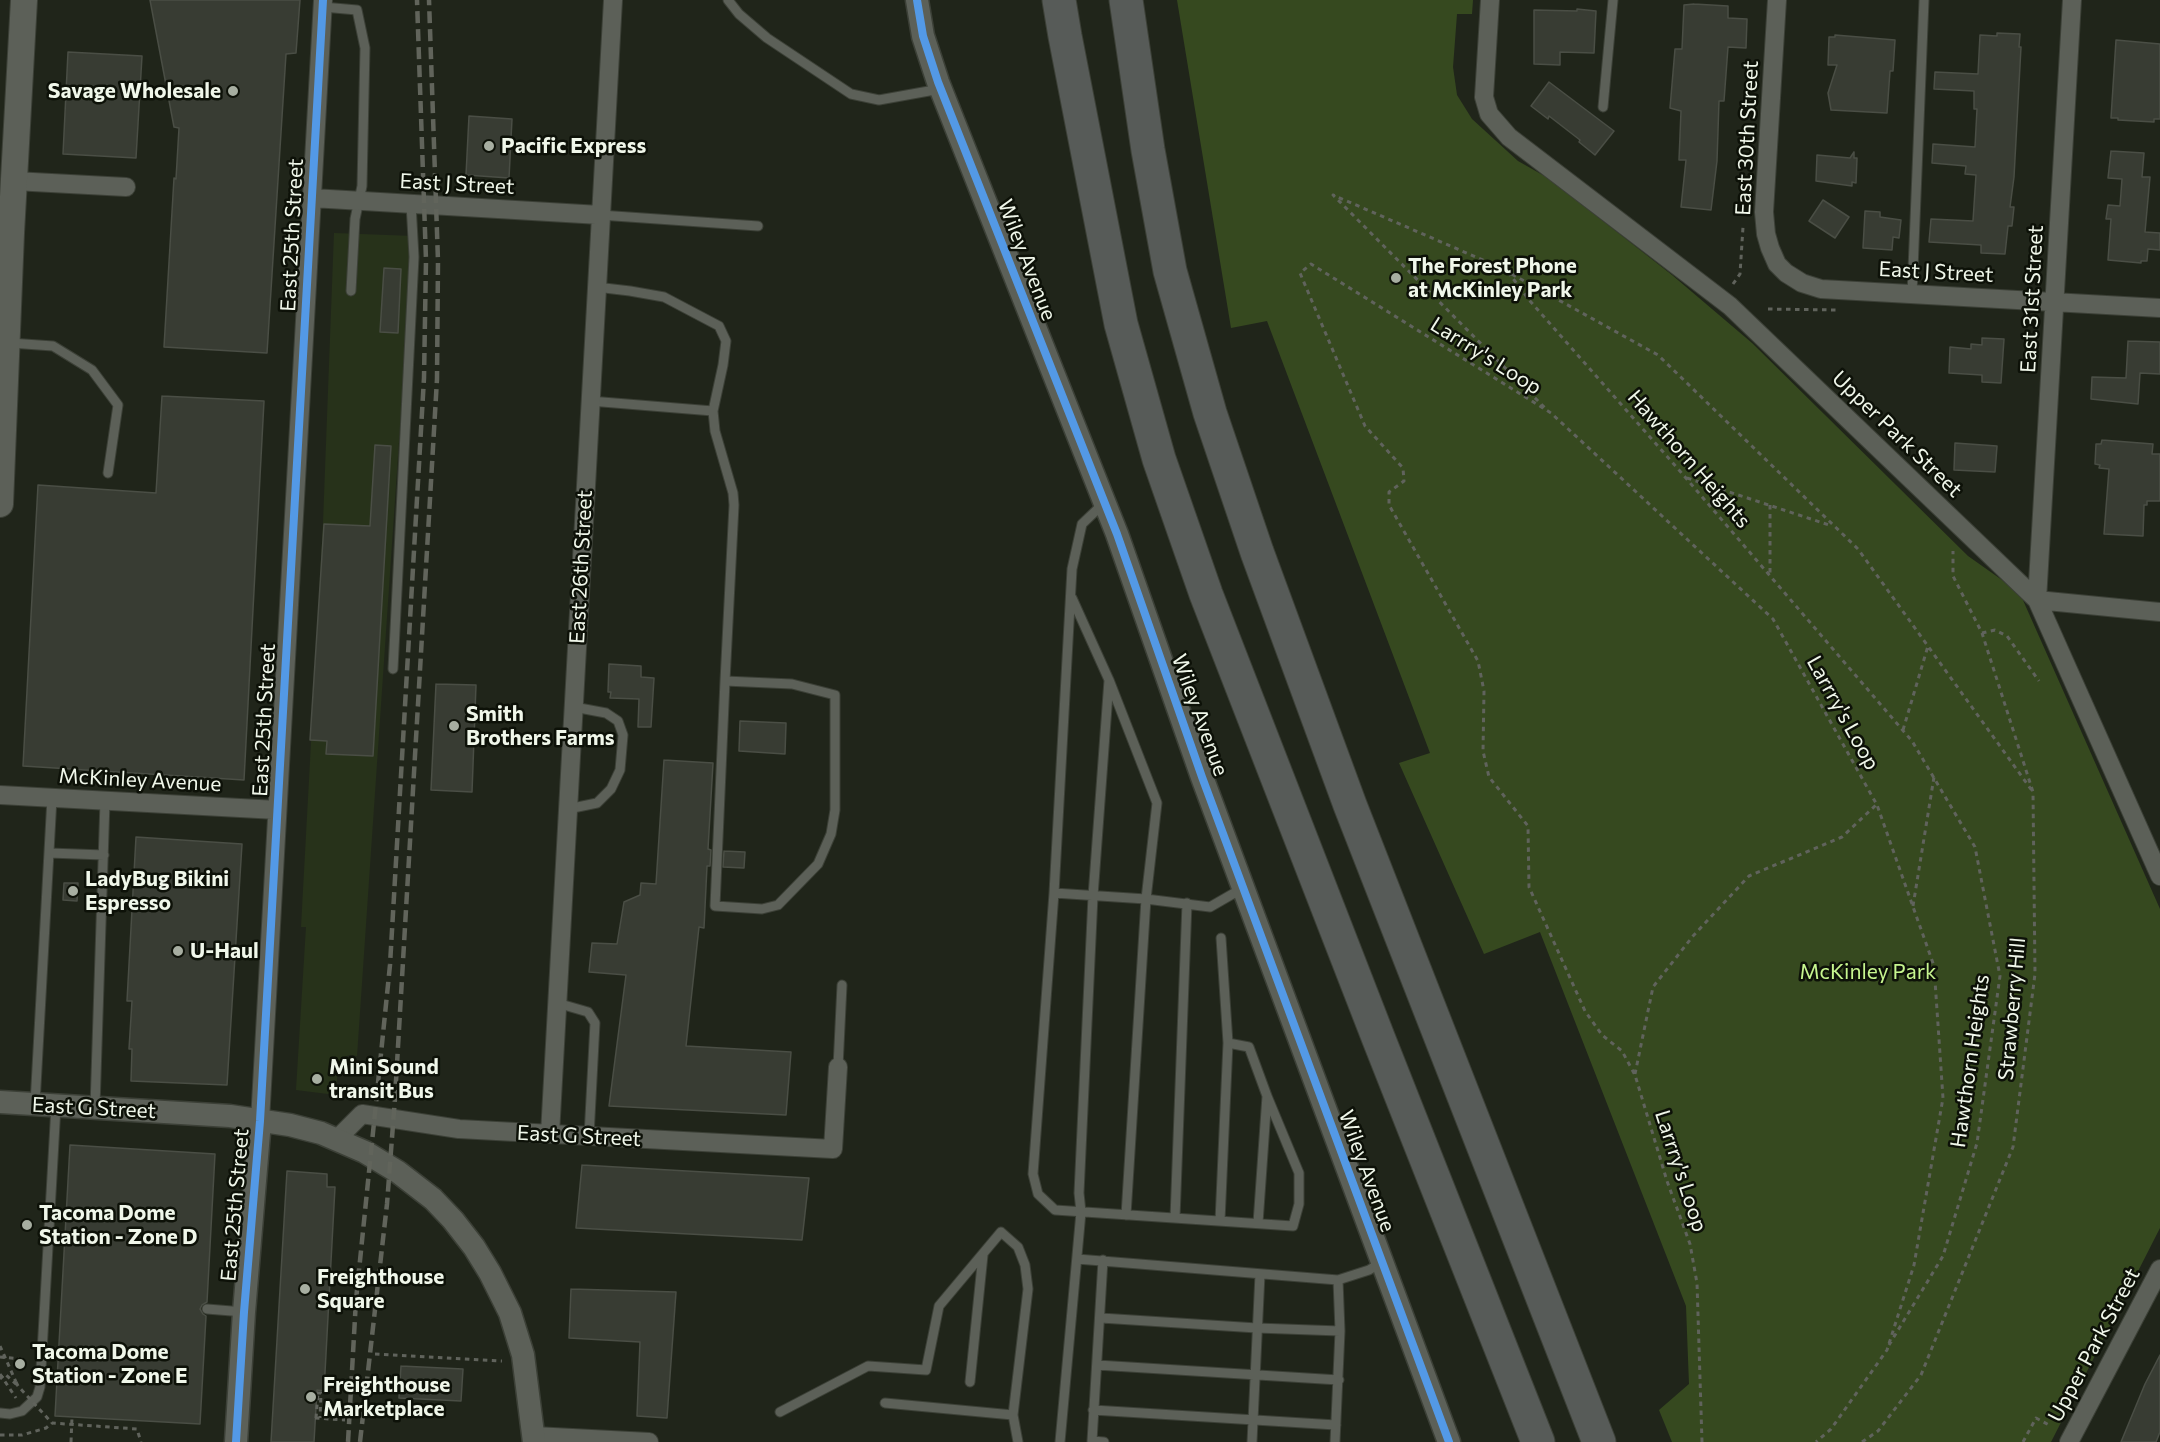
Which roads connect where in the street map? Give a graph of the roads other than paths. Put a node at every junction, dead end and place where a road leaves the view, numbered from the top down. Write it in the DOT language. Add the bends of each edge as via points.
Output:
graph roads {
  1 [pos="24,0"];
  2 [pos="613,0"];
  3 [pos="728,0"];
  4 [pos="917,0"];
  5 [pos="1059,0"];
  6 [pos="1126,0"];
  7 [pos="1490,0"];
  8 [pos="1613,0"];
  9 [pos="1777,0"];
  10 [pos="1924,0"];
  11 [pos="2072,0"];
  12 [pos="323,3"];
  13 [pos="940,89"];
  14 [pos="1603,107"];
  15 [pos="14,181"];
  16 [pos="126,187"];
  17 [pos="312,198"];
  18 [pos="359,201"];
  19 [pos="411,204"];
  20 [pos="600,215"];
  21 [pos="758,226"];
  22 [pos="5,233"];
  23 [pos="1786,273"];
  24 [pos="596,288"];
  25 [pos="351,291"];
  26 [pos="1912,294"];
  27 [pos="2054,301"];
  28 [pos="2160,308"];
  29 [pos="7,343"];
  30 [pos="590,401"];
  31 [pos="712,411"];
  32 [pos="108,473"];
  33 [pos="1104,503"];
  34 [pos="0,504"];
  35 [pos="1071,596"];
  36 [pos="2037,600"];
  37 [pos="2160,612"];
  38 [pos="393,669"];
  39 [pos="1109,680"];
  40 [pos="725,681"];
  41 [pos="574,707"];
  42 [pos="0,795"];
  43 [pos="52,798"];
  44 [pos="105,801"];
  45 [pos="1350,805"];
  46 [pos="568,809"];
  47 [pos="277,810"];
  48 [pos="49,853"];
  49 [pos="104,855"];
  50 [pos="2160,876"];
  51 [pos="1243,888"];
  52 [pos="1054,893"];
  53 [pos="1093,896"];
  54 [pos="1146,899"];
  55 [pos="1187,903"];
  56 [pos="1221,938"];
  57 [pos="842,985"];
  58 [pos="558,1003"];
  59 [pos="1228,1043"];
  60 [pos="838,1067"];
  61 [pos="1267,1096"];
  62 [pos="0,1102"];
  63 [pos="45,1105"];
  64 [pos="94,1108"];
  65 [pos="260,1120"];
  66 [pos="550,1134"];
  67 [pos="589,1136"];
  68 [pos="336,1140"];
  69 [pos="1081,1212"];
  70 [pos="1126,1215"];
  71 [pos="1175,1218"];
  72 [pos="1220,1221"];
  73 [pos="1258,1223"];
  74 [pos="983,1255"];
  75 [pos="1077,1259"];
  76 [pos="1102,1260"];
  77 [pos="1382,1262"];
  78 [pos="2160,1269"];
  79 [pos="1260,1274"];
  80 [pos="1338,1280"];
  81 [pos="207,1309"];
  82 [pos="244,1312"];
  83 [pos="1101,1318"];
  84 [pos="1257,1328"];
  85 [pos="1340,1331"];
  86 [pos="1097,1365"];
  87 [pos="1255,1374"];
  88 [pos="1339,1380"];
  89 [pos="970,1382"];
  90 [pos="885,1402"];
  91 [pos="1525,1408"];
  92 [pos="1094,1410"];
  93 [pos="780,1412"];
  94 [pos="0,1413"];
  95 [pos="1013,1415"];
  96 [pos="1253,1421"];
  97 [pos="1336,1425"];
  98 [pos="534,1439"];
  99 [pos="236,1442"];
  100 [pos="649,1442"];
  101 [pos="1018,1442"];
  102 [pos="1060,1442"];
  103 [pos="1104,1442"];
  104 [pos="1252,1442"];
  105 [pos="1335,1442"];
  106 [pos="1449,1442"];
  107 [pos="1524,1442"];
  108 [pos="1538,1442"];
  109 [pos="1599,1442"];
  110 [pos="1620,1442"];
  111 [pos="2069,1442"];
  1 -- 15 [label="main road"];
  2 -- 20 [label="street, East 26th Street"];
  3 -- 13 [label="lane" via="767,38 851,94 879,100"];
  4 -- 13 [label="street, Wiley Avenue" via="923,36"];
  5 -- 91 [label="highway" via="1121,324 1159,459 1215,616"];
  6 -- 45 [label="highway" via="1170,272 1210,413"];
  7 -- 36 [label="street, Upper Park Street" via="1484,98 1489,114 1509,137 1730,306"];
  8 -- 14 [label="lane"];
  9 -- 23 [label="street, East 30th Street" via="1764,212 1770,248"];
  10 -- 26 [label="lane"];
  11 -- 27 [label="street, East 31st Street"];
  12 -- 17 [label="street, East 25th Street"];
  12 -- 18 [label="lane" via="357,10 364,48"];
  13 -- 33 [label="street, Wiley Avenue"];
  15 -- 16 [label="street"];
  15 -- 22 [label="main road"];
  17 -- 18 [label="street, East J Street"];
  17 -- 47 [label="street, East 25th Street"];
  18 -- 19 [label="street, East J Street"];
  18 -- 25 [label="lane"];
  19 -- 20 [label="street, East J Street"];
  19 -- 38 [label="lane" via="414,257"];
  20 -- 21 [label="lane"];
  20 -- 24 [label="street, East 26th Street"];
  22 -- 29 [label="main road"];
  23 -- 26 [label="street, East J Street" via="1821,289"];
  24 -- 30 [label="street, East 26th Street"];
  24 -- 31 [label="lane" via="664,297 719,326 726,341"];
  26 -- 27 [label="street, East J Street"];
  27 -- 28 [label="street, East J Street"];
  27 -- 36 [label="street, East 31st Street"];
  29 -- 32 [label="lane" via="52,346 92,369 118,405"];
  29 -- 34 [label="main road"];
  30 -- 31 [label="lane"];
  30 -- 41 [label="street, East 26th Street"];
  31 -- 40 [label="lane" via="733,493"];
  33 -- 35 [label="lane" via="1082,524 1072,569"];
  33 -- 51 [label="street, Wiley Avenue"];
  35 -- 39 [label="lane"];
  35 -- 52 [label="lane"];
  36 -- 37 [label="street"];
  36 -- 50 [label="street, Upper Park Street"];
  39 -- 53 [label="lane"];
  39 -- 54 [label="lane" via="1157,802"];
  40 -- 40 [label="lane" via="715,906 762,909 778,905 818,864 831,834 835,810 835,695 792,684"];
  41 -- 46 [label="street, East 26th Street"];
  41 -- 46 [label="lane" via="606,712 618,721 623,735 620,770 610,789 597,803"];
  42 -- 43 [label="street, McKinley Avenue"];
  43 -- 44 [label="street, McKinley Avenue"];
  43 -- 48 [label="lane"];
  44 -- 47 [label="street, McKinley Avenue"];
  44 -- 49 [label="lane"];
  45 -- 109 [label="highway"];
  45 -- 110 [label="highway"];
  46 -- 58 [label="street, East 26th Street"];
  47 -- 65 [label="street, East 25th Street"];
  48 -- 49 [label="lane"];
  48 -- 63 [label="lane"];
  49 -- 64 [label="lane"];
  51 -- 55 [label="lane" via="1210,907"];
  51 -- 77 [label="street, Wiley Avenue"];
  52 -- 53 [label="lane"];
  52 -- 69 [label="lane" via="1032,1174 1038,1194 1055,1210"];
  53 -- 54 [label="lane"];
  53 -- 69 [label="lane"];
  54 -- 55 [label="lane"];
  54 -- 70 [label="lane"];
  55 -- 71 [label="lane"];
  56 -- 59 [label="lane"];
  57 -- 60 [label="lane"];
  58 -- 66 [label="street, East 26th Street"];
  58 -- 67 [label="lane" via="588,1012 595,1023"];
  59 -- 61 [label="lane" via="1249,1047"];
  59 -- 72 [label="lane"];
  60 -- 67 [label="street, East G Street" via="833,1149"];
  61 -- 73 [label="lane"];
  61 -- 73 [label="lane" via="1299,1173 1299,1204 1293,1226"];
  62 -- 63 [label="street, East G Street"];
  63 -- 64 [label="street, East G Street"];
  63 -- 94 [label="lane" via="40,1387 37,1397 22,1411"];
  64 -- 65 [label="street, East G Street"];
  65 -- 68 [label="street"];
  65 -- 82 [label="street, East 25th Street"];
  66 -- 67 [label="street, East G Street"];
  66 -- 68 [label="street, East G Street" via="459,1129 362,1114"];
  68 -- 98 [label="street" via="398,1172 433,1199 474,1247 510,1313 523,1355"];
  69 -- 70 [label="lane"];
  69 -- 75 [label="lane"];
  70 -- 71 [label="lane"];
  71 -- 72 [label="lane"];
  72 -- 73 [label="lane"];
  74 -- 89 [label="lane"];
  74 -- 93 [label="lane" via="939,1306 926,1370 868,1366"];
  74 -- 95 [label="lane" via="1001,1232 1018,1247 1025,1265 1028,1289"];
  75 -- 76 [label="lane"];
  75 -- 102 [label="lane"];
  76 -- 79 [label="lane"];
  76 -- 83 [label="lane"];
  77 -- 80 [label="lane"];
  77 -- 106 [label="street, Wiley Avenue"];
  78 -- 111 [label="street, Upper Park Street"];
  79 -- 80 [label="lane"];
  79 -- 84 [label="lane"];
  80 -- 85 [label="lane"];
  81 -- 82 [label="lane"];
  82 -- 99 [label="street, East 25th Street"];
  83 -- 84 [label="lane"];
  83 -- 86 [label="lane"];
  84 -- 85 [label="lane"];
  84 -- 87 [label="lane"];
  85 -- 88 [label="lane"];
  86 -- 87 [label="lane"];
  86 -- 92 [label="lane"];
  87 -- 88 [label="lane"];
  87 -- 96 [label="lane"];
  88 -- 97 [label="lane"];
  90 -- 95 [label="lane"];
  91 -- 107 [label="highway"];
  91 -- 108 [label="highway"];
  92 -- 96 [label="lane"];
  92 -- 103 [label="lane" via="1092,1441"];
  95 -- 101 [label="lane"];
  96 -- 97 [label="lane"];
  96 -- 104 [label="lane"];
  97 -- 105 [label="lane"];
  98 -- 100 [label="street"];
}
